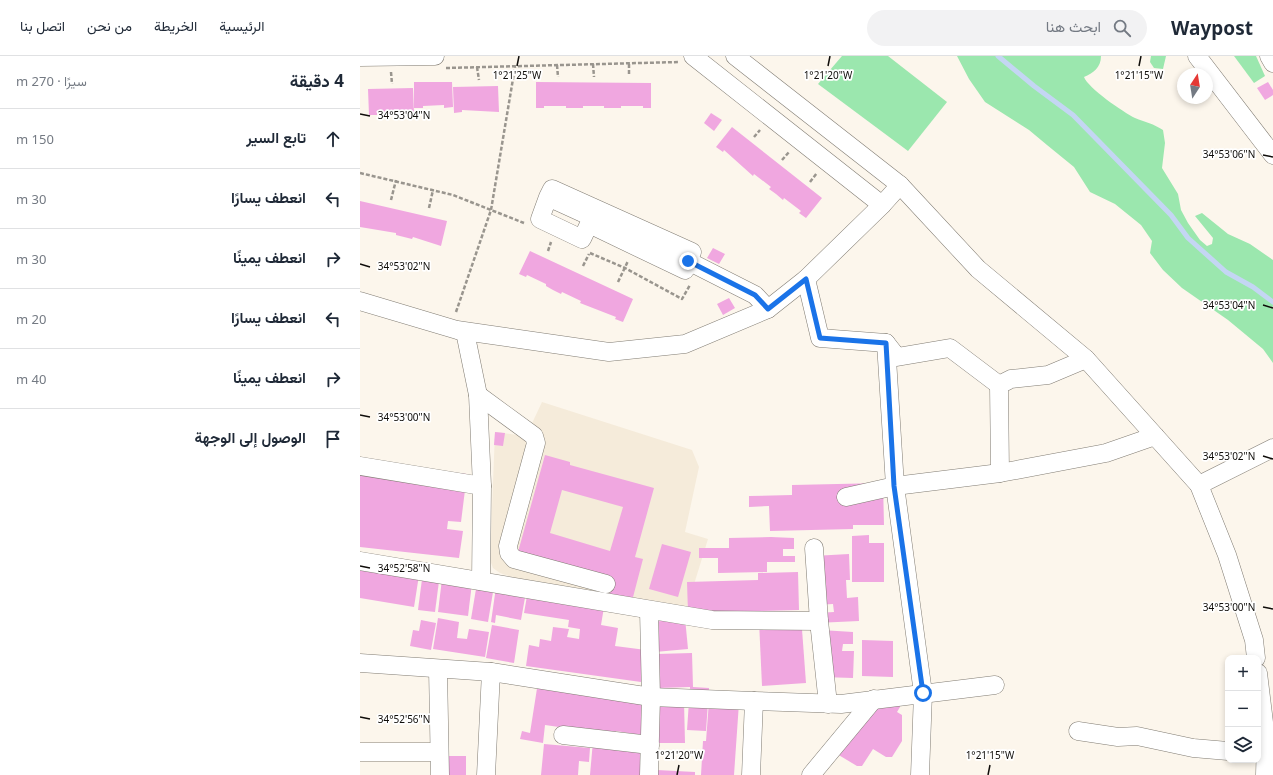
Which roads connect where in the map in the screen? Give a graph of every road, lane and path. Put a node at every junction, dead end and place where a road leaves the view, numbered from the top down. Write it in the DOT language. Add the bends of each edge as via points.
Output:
graph roads {
  1 [pos="735,56"];
  2 [pos="1197,56"];
  3 [pos="1269,56"];
  4 [pos="360,57"];
  5 [pos="687,59"];
  6 [pos="438,62"];
  7 [pos="1273,63"];
  8 [pos="593,64"];
  9 [pos="629,64"];
  10 [pos="557,66"];
  11 [pos="477,67"];
  12 [pos="514,67"];
  13 [pos="398,69"];
  14 [pos="630,76"];
  15 [pos="558,77"];
  16 [pos="594,77"];
  17 [pos="479,80"];
  18 [pos="392,84"];
  19 [pos="762,126"];
  20 [pos="754,137"];
  21 [pos="791,149"];
  22 [pos="1273,155"];
  23 [pos="782,160"];
  24 [pos="814,167"];
  25 [pos="396,180"];
  26 [pos="810,182"];
  27 [pos="900,185"];
  28 [pos="433,190"];
  29 [pos="392,200"];
  30 [pos="882,205"];
  31 [pos="429,208"];
  32 [pos="634,246"];
  33 [pos="688,261"];
  34 [pos="806,279"];
  35 [pos="618,282"];
  36 [pos="360,301"];
  37 [pos="768,309"];
  38 [pos="458,330"];
  39 [pos="886,343"];
  40 [pos="1086,359"];
  41 [pos="999,385"];
  42 [pos="478,395"];
  43 [pos="1156,436"];
  44 [pos="1273,448"];
  45 [pos="360,466"];
  46 [pos="1000,473"];
  47 [pos="1199,485"];
  48 [pos="482,486"];
  49 [pos="894,486"];
  50 [pos="846,497"];
  51 [pos="814,548"];
  52 [pos="360,561"];
  53 [pos="482,581"];
  54 [pos="606,584"];
  55 [pos="649,611"];
  56 [pos="819,622"];
  57 [pos="1256,655"];
  58 [pos="360,663"];
  59 [pos="438,669"];
  60 [pos="491,672"];
  61 [pos="995,686"];
  62 [pos="1260,691"];
  63 [pos="923,693"];
  64 [pos="651,697"];
  65 [pos="874,700"];
  66 [pos="754,701"];
  67 [pos="828,704"];
  68 [pos="1078,731"];
  69 [pos="563,735"];
  70 [pos="650,745"];
  71 [pos="1225,751"];
  72 [pos="360,752"];
  73 [pos="439,752"];
  74 [pos="1262,753"];
  75 [pos="440,775"];
  76 [pos="486,775"];
  77 [pos="649,775"];
  78 [pos="752,775"];
  79 [pos="811,775"];
  80 [pos="920,775"];
  81 [pos="1265,775"];
  1 -- 27 [label="street"];
  2 -- 22 [label="street"];
  3 -- 7 [label="street"];
  4 -- 6 [label="street"];
  5 -- 9 [label="path"];
  5 -- 30 [label="street"];
  6 -- 11 [label="path"];
  8 -- 9 [label="path"];
  8 -- 10 [label="path"];
  8 -- 16 [label="path"];
  9 -- 14 [label="path"];
  10 -- 12 [label="path"];
  10 -- 15 [label="path"];
  11 -- 12 [label="path"];
  11 -- 17 [label="path"];
  12 -- 38 [label="path" via="491,210"];
  13 -- 18 [label="path" via="391,70"];
  19 -- 20 [label="path"];
  21 -- 23 [label="path"];
  24 -- 26 [label="path" via="820,171"];
  25 -- 29 [label="path"];
  27 -- 30 [label="street"];
  27 -- 40 [label="street" via="978,269"];
  28 -- 31 [label="path"];
  30 -- 34 [label="street"];
  32 -- 33 [label="street" via="685,270"];
  32 -- 33 [label="street" via="589,224 582,239 540,219 548,197"];
  32 -- 35 [label="path"];
  33 -- 37 [label="street" via="755,295"];
  34 -- 37 [label="street"];
  34 -- 39 [label="street" via="820,338"];
  36 -- 38 [label="street"];
  37 -- 38 [label="street" via="685,344 609,352"];
  38 -- 42 [label="street"];
  39 -- 41 [label="street" via="897,357 950,348"];
  39 -- 49 [label="street"];
  40 -- 41 [label="street" via="1048,375 1011,379"];
  40 -- 43 [label="street"];
  41 -- 46 [label="street"];
  42 -- 48 [label="street"];
  42 -- 54 [label="street" via="534,436 536,443 508,546 509,553 514,559"];
  43 -- 46 [label="street" via="1106,453"];
  43 -- 47 [label="street"];
  44 -- 47 [label="street"];
  45 -- 48 [label="street"];
  46 -- 49 [label="street"];
  47 -- 57 [label="street" via="1227,555 1254,640"];
  48 -- 53 [label="street"];
  49 -- 50 [label="street"];
  49 -- 63 [label="street"];
  51 -- 56 [label="street"];
  52 -- 53 [label="street"];
  53 -- 55 [label="street"];
  55 -- 56 [label="street" via="712,620"];
  55 -- 64 [label="street"];
  56 -- 67 [label="street"];
  58 -- 59 [label="street"];
  59 -- 60 [label="street"];
  59 -- 73 [label="street"];
  60 -- 64 [label="street"];
  60 -- 76 [label="street"];
  61 -- 63 [label="street"];
  62 -- 74 [label="street" via="1266,739"];
  63 -- 65 [label="street"];
  63 -- 80 [label="street"];
  64 -- 66 [label="street"];
  64 -- 70 [label="street"];
  65 -- 67 [label="street"];
  65 -- 79 [label="street"];
  66 -- 67 [label="street"];
  66 -- 78 [label="street"];
  68 -- 71 [label="street" via="1137,736 1193,748"];
  69 -- 70 [label="street"];
  70 -- 77 [label="street"];
  72 -- 73 [label="street"];
  73 -- 75 [label="street"];
  74 -- 81 [label="street"];
}
